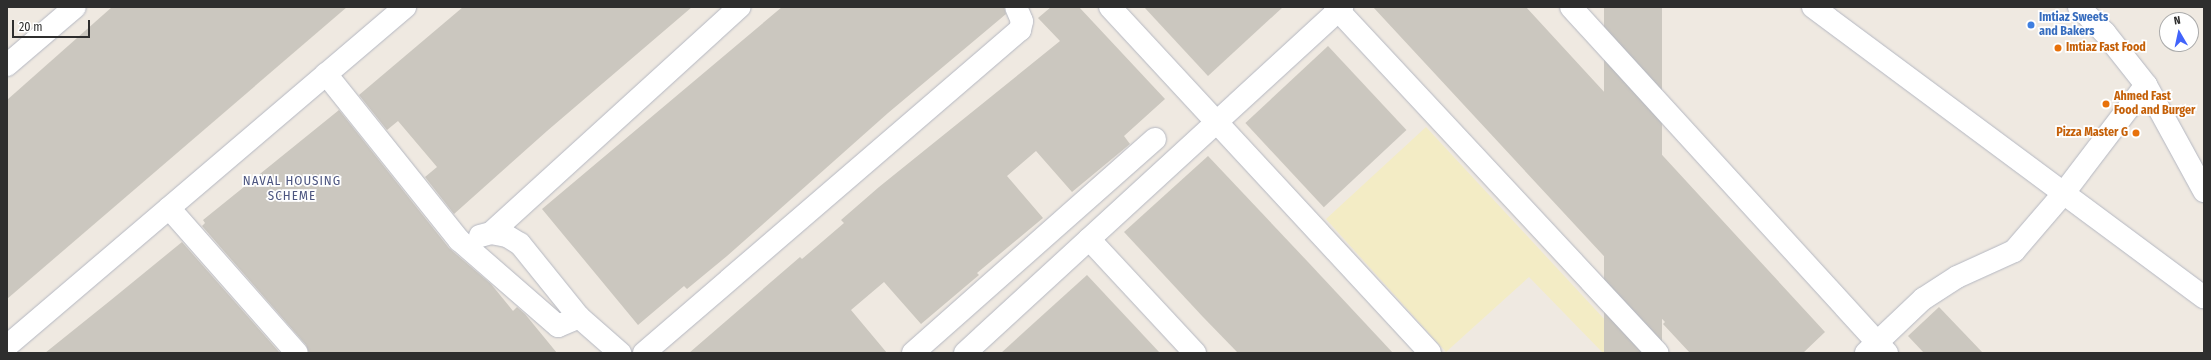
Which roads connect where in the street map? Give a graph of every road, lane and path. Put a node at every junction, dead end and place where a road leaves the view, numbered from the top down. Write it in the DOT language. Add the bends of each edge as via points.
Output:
graph roads {
  1 [pos="75,7"];
  2 [pos="405,7"];
  3 [pos="740,7"];
  4 [pos="1016,7"];
  5 [pos="1110,7"];
  6 [pos="1571,7"];
  7 [pos="1812,7"];
  8 [pos="2079,7"];
  9 [pos="1338,8"];
  10 [pos="7,65"];
  11 [pos="326,74"];
  12 [pos="2146,85"];
  13 [pos="1217,122"];
  14 [pos="1155,139"];
  15 [pos="2204,191"];
  16 [pos="2063,194"];
  17 [pos="169,208"];
  18 [pos="491,233"];
  19 [pos="1089,239"];
  20 [pos="459,240"];
  21 [pos="2204,297"];
  22 [pos="579,317"];
  23 [pos="7,346"];
  24 [pos="1877,349"];
  25 [pos="968,352"];
  26 [pos="297,353"];
  27 [pos="620,353"];
  28 [pos="644,353"];
  29 [pos="913,353"];
  30 [pos="1195,353"];
  31 [pos="1430,353"];
  32 [pos="1658,353"];
  1 -- 10 [label="street"];
  2 -- 11 [label="street"];
  3 -- 18 [label="street"];
  4 -- 28 [label="street" via="1022,21 1020,30"];
  5 -- 13 [label="street"];
  6 -- 24 [label="street"];
  7 -- 16 [label="street"];
  8 -- 12 [label="street" via="2105,33"];
  9 -- 13 [label="street"];
  9 -- 32 [label="street"];
  11 -- 17 [label="street"];
  11 -- 20 [label="street"];
  12 -- 15 [label="street"];
  12 -- 16 [label="street"];
  13 -- 19 [label="street"];
  13 -- 31 [label="street"];
  14 -- 29 [label="street"];
  16 -- 21 [label="street"];
  16 -- 24 [label="street" via="2014,251 1957,277 1922,299"];
  17 -- 23 [label="street"];
  17 -- 26 [label="street"];
  18 -- 20 [label="street"];
  18 -- 22 [label="street" via="507,236 520,244"];
  19 -- 25 [label="street"];
  19 -- 30 [label="street"];
  20 -- 22 [label="street" via="558,326"];
  22 -- 27 [label="street"];
}
